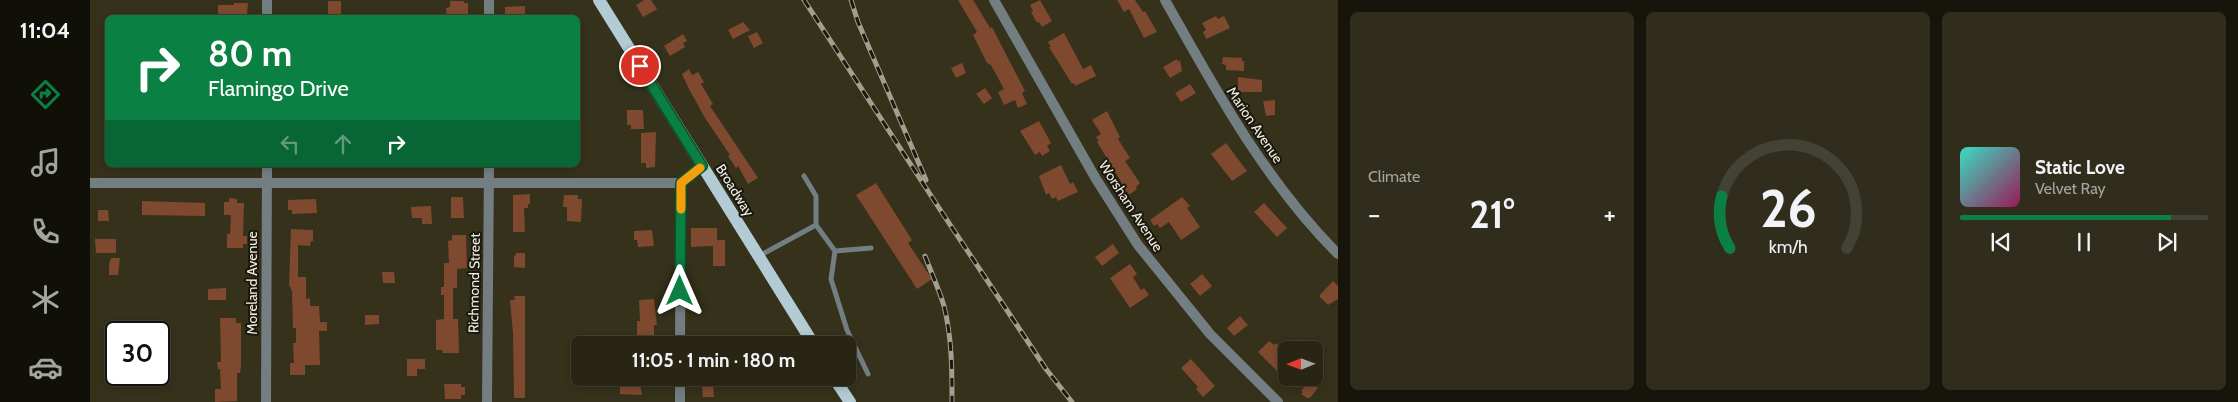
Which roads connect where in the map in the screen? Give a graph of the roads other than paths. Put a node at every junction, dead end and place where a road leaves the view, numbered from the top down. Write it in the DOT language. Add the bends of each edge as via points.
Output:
graph roads {
  1 [pos="267,0"];
  2 [pos="490,0"];
  3 [pos="599,0"];
  4 [pos="994,0"];
  5 [pos="1165,0"];
  6 [pos="267,15"];
  7 [pos="490,15"];
  8 [pos="702,166"];
  9 [pos="266,167"];
  10 [pos="489,167"];
  11 [pos="804,176"];
  12 [pos="489,182"];
  13 [pos="90,183"];
  14 [pos="681,183"];
  15 [pos="266,184"];
  16 [pos="816,225"];
  17 [pos="870,248"];
  18 [pos="835,251"];
  19 [pos="1338,254"];
  20 [pos="759,257"];
  21 [pos="680,336"];
  22 [pos="808,336"];
  23 [pos="868,374"];
  24 [pos="680,386"];
  25 [pos="839,386"];
  26 [pos="266,402"];
  27 [pos="487,402"];
  28 [pos="680,402"];
  29 [pos="850,402"];
  30 [pos="1278,402"];
  1 -- 6 [label="street"];
  2 -- 7 [label="street"];
  3 -- 8 [label="main road, Broadway"];
  4 -- 30 [label="street, Worsham Avenue" via="1096,179 1138,245 1210,334"];
  5 -- 19 [label="street, Marion Avenue" via="1230,114 1282,188"];
  8 -- 14 [label="street"];
  8 -- 20 [label="main road, Broadway"];
  9 -- 15 [label="street, Moreland Avenue"];
  10 -- 12 [label="street, Richmond Street"];
  11 -- 16 [label="lane" via="816,196"];
  12 -- 14 [label="street"];
  12 -- 15 [label="street"];
  12 -- 27 [label="street, Richmond Street"];
  13 -- 15 [label="street"];
  14 -- 21 [label="street"];
  15 -- 26 [label="street, Moreland Avenue"];
  16 -- 18 [label="lane"];
  16 -- 20 [label="lane"];
  17 -- 18 [label="lane"];
  18 -- 23 [label="lane" via="831,279 847,330"];
  20 -- 22 [label="main road, Broadway"];
  24 -- 28 [label="street"];
  25 -- 29 [label="main road"];
}
